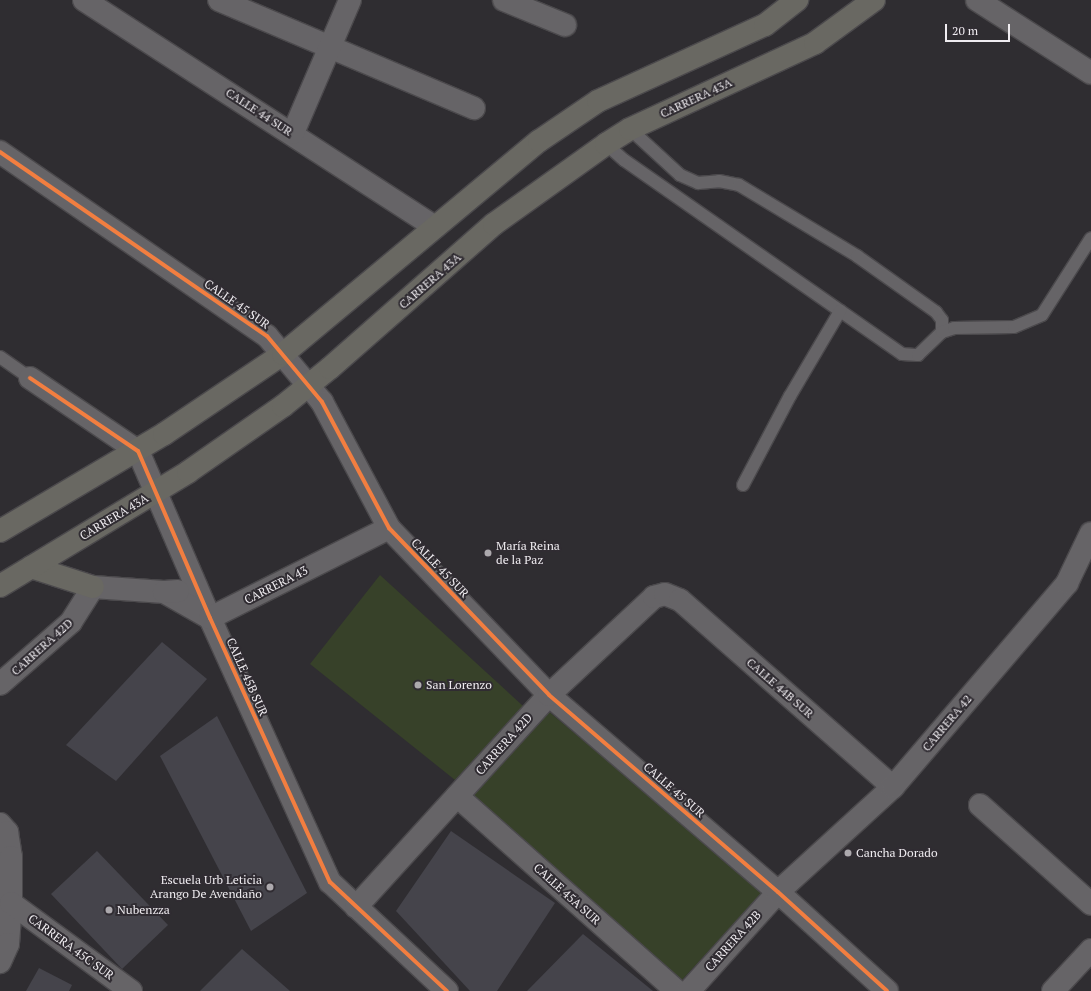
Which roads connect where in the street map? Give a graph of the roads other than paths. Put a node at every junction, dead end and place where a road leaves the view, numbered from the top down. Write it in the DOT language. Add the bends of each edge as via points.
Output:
graph roads {
  1 [pos="84,0"];
  2 [pos="219,0"];
  3 [pos="350,0"];
  4 [pos="504,0"];
  5 [pos="797,0"];
  6 [pos="874,0"];
  7 [pos="977,0"];
  8 [pos="564,25"];
  9 [pos="330,46"];
  10 [pos="1091,73"];
  11 [pos="474,108"];
  12 [pos="630,128"];
  13 [pos="293,133"];
  14 [pos="606,144"];
  15 [pos="0,152"];
  16 [pos="434,226"];
  17 [pos="1091,238"];
  18 [pos="840,311"];
  19 [pos="942,332"];
  20 [pos="283,354"];
  21 [pos="0,357"];
  22 [pos="30,378"];
  23 [pos="308,386"];
  24 [pos="138,450"];
  25 [pos="743,485"];
  26 [pos="156,492"];
  27 [pos="389,528"];
  28 [pos="0,531"];
  29 [pos="1091,533"];
  30 [pos="1086,554"];
  31 [pos="31,567"];
  32 [pos="0,586"];
  33 [pos="93,587"];
  34 [pos="199,589"];
  35 [pos="164,592"];
  36 [pos="664,594"];
  37 [pos="210,618"];
  38 [pos="0,684"];
  39 [pos="549,695"];
  40 [pos="893,786"];
  41 [pos="457,796"];
  42 [pos="980,805"];
  43 [pos="0,824"];
  44 [pos="778,892"];
  45 [pos="11,903"];
  46 [pos="1091,904"];
  47 [pos="356,907"];
  48 [pos="1091,950"];
  49 [pos="716,960"];
  50 [pos="0,962"];
  51 [pos="131,991"];
  52 [pos="447,991"];
  53 [pos="677,991"];
  54 [pos="689,991"];
  55 [pos="710,991"];
  56 [pos="888,991"];
  57 [pos="1053,991"];
  1 -- 13 [label="street, CALLE 44 SUR"];
  2 -- 9 [label="street"];
  3 -- 9 [label="street"];
  4 -- 8 [label="street"];
  5 -- 16 [label="main road" via="765,25 598,100 539,141"];
  6 -- 12 [label="main road, CARRERA 43A" via="815,43"];
  7 -- 10 [label="street"];
  9 -- 11 [label="street"];
  9 -- 13 [label="street"];
  12 -- 14 [label="main road, CARRERA 43A"];
  12 -- 19 [label="lane" via="680,175 698,183 719,181 739,185 857,256 936,312 942,320"];
  13 -- 16 [label="street, CALLE 44 SUR"];
  14 -- 18 [label="lane" via="624,160"];
  14 -- 23 [label="main road, CARRERA 43A" via="494,224"];
  15 -- 20 [label="street, CALLE 45 SUR" via="267,336"];
  16 -- 20 [label="main road"];
  17 -- 19 [label="lane" via="1042,315 1014,327 954,328"];
  18 -- 19 [label="lane" via="902,354 918,355"];
  18 -- 25 [label="lane" via="790,396"];
  20 -- 23 [label="street, CALLE 45 SUR"];
  20 -- 24 [label="main road"];
  21 -- 22 [label="lane"];
  22 -- 24 [label="street"];
  23 -- 26 [label="main road, CARRERA 43A"];
  23 -- 27 [label="street, CALLE 45 SUR" via="322,402"];
  24 -- 26 [label="street, CALLE 45B SUR"];
  24 -- 28 [label="main road"];
  26 -- 31 [label="main road, CARRERA 43A"];
  26 -- 34 [label="street, CALLE 45B SUR"];
  27 -- 37 [label="street, CARRERA 43"];
  27 -- 39 [label="street, CALLE 45 SUR"];
  29 -- 30 [label="street, CARRERA 42"];
  30 -- 40 [label="street, CARRERA 42" via="1039,618"];
  31 -- 32 [label="main road, CARRERA 43A"];
  31 -- 33 [label="main road"];
  33 -- 35 [label="street"];
  33 -- 38 [label="street, CARRERA 42D" via="71,622"];
  34 -- 35 [label="street"];
  34 -- 37 [label="street, CALLE 45B SUR"];
  35 -- 37 [label="street"];
  36 -- 39 [label="street, CARRERA 42D" via="654,597"];
  36 -- 40 [label="street, CALLE 44B SUR" via="680,600"];
  37 -- 47 [label="street, CALLE 45B SUR" via="330,882"];
  39 -- 41 [label="street, CARRERA 42D"];
  39 -- 44 [label="street, CALLE 45 SUR"];
  40 -- 44 [label="street, CARRERA 42"];
  41 -- 47 [label="street, CARRERA 42D"];
  41 -- 53 [label="street, CALLE 45A SUR"];
  42 -- 46 [label="street"];
  43 -- 45 [label="street" via="7,832 11,857"];
  44 -- 49 [label="street, CARRERA 42B"];
  44 -- 56 [label="street, CALLE 45 SUR"];
  45 -- 50 [label="street" via="8,944"];
  45 -- 51 [label="street, CARRERA 45C SUR"];
  47 -- 52 [label="street, CALLE 45B SUR"];
  48 -- 57 [label="street"];
  49 -- 54 [label="street, CARRERA 42B"];
  49 -- 55 [label="street"];
}
